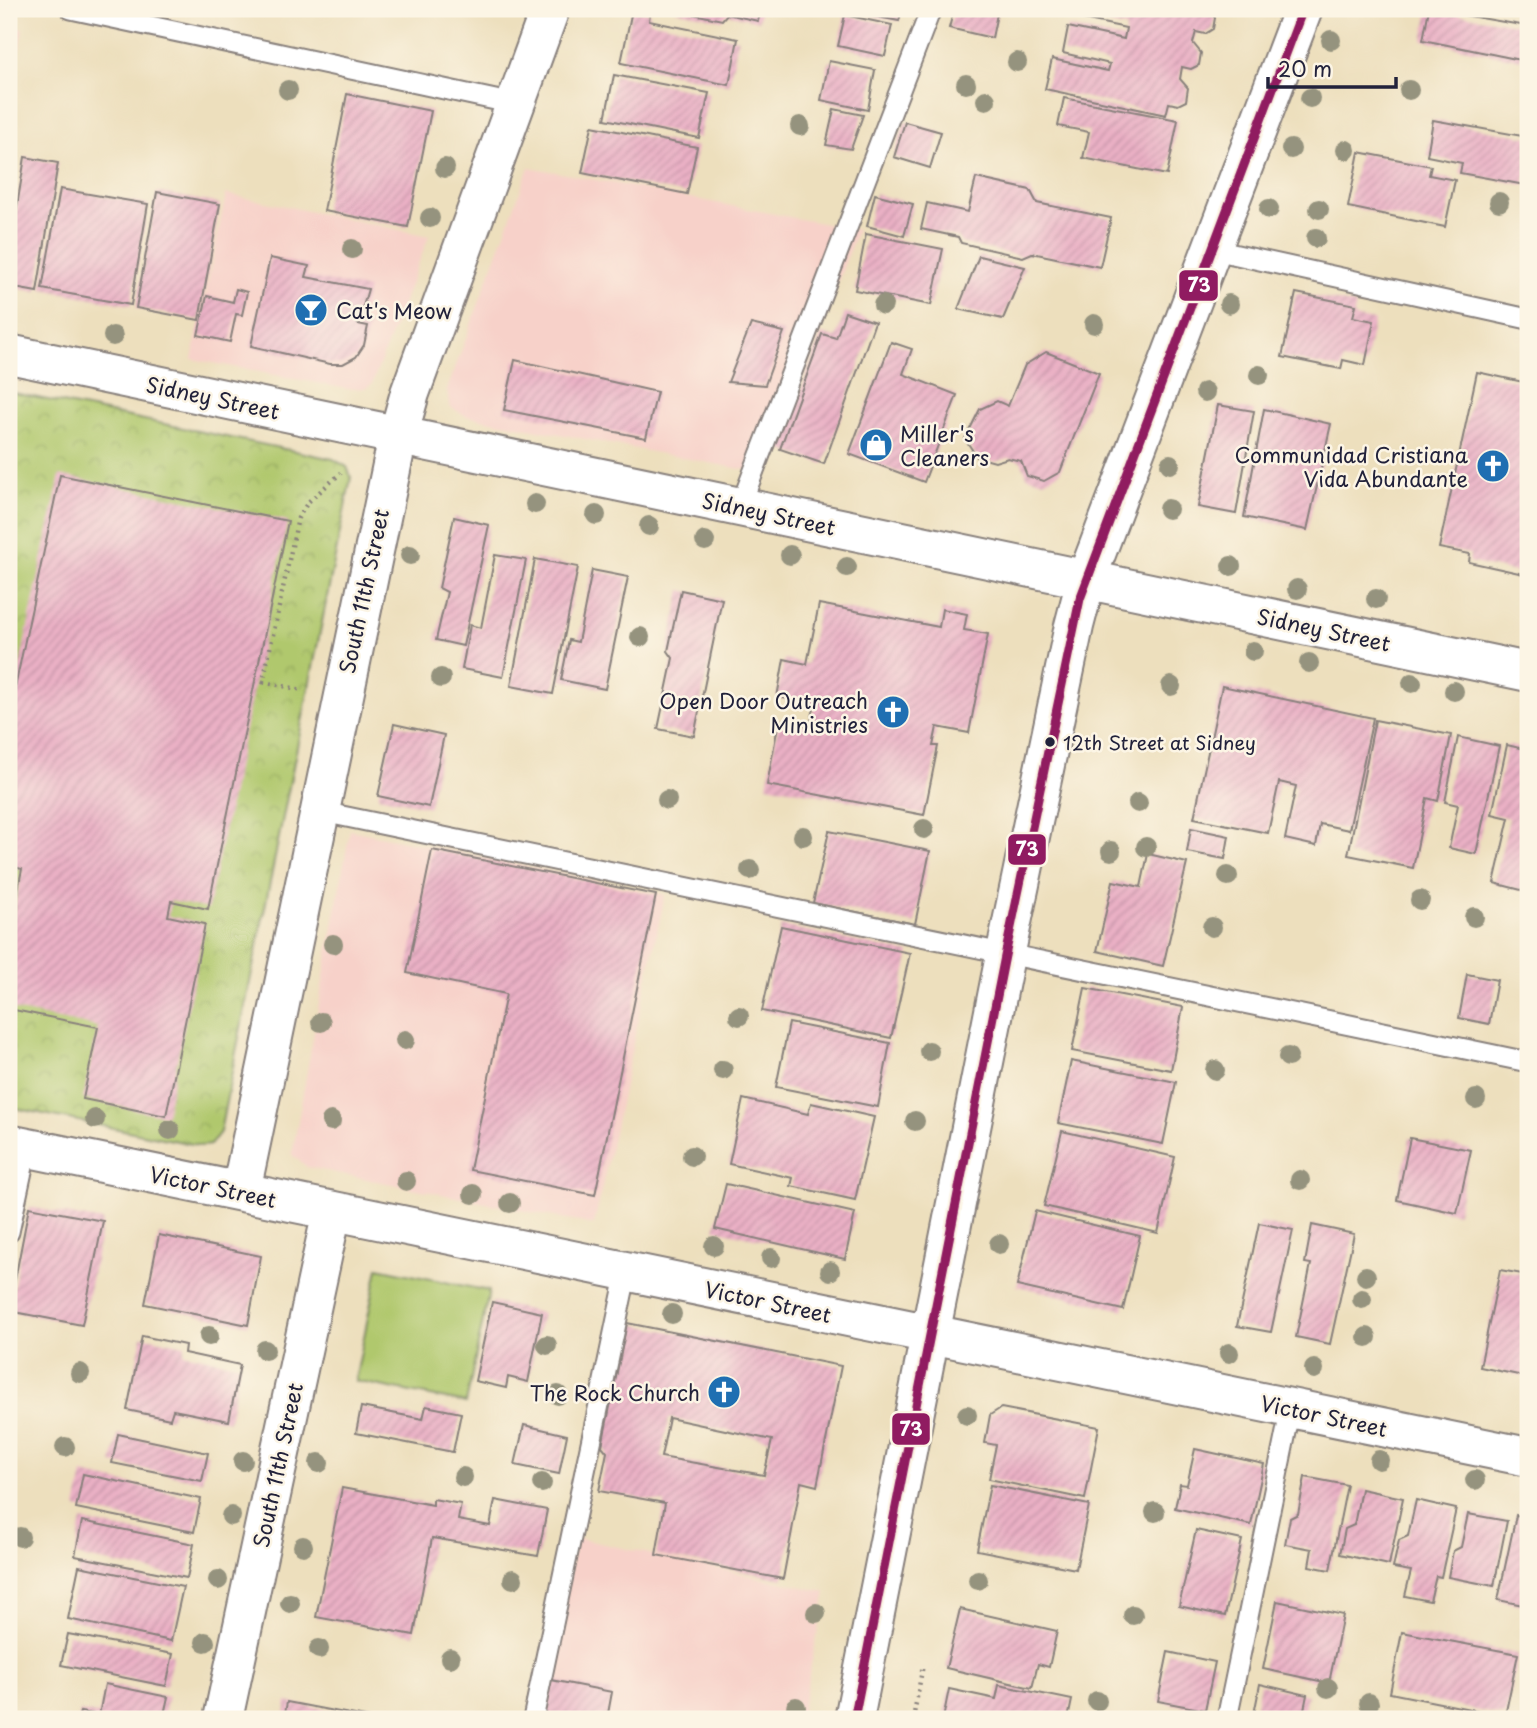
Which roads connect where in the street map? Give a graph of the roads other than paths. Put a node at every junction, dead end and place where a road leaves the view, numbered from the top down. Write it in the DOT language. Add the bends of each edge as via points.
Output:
graph roads {
  1 [pos="71,9"];
  2 [pos="175,9"];
  3 [pos="550,9"];
  4 [pos="931,9"];
  5 [pos="1303,9"];
  6 [pos="168,28"];
  7 [pos="514,104"];
  8 [pos="1210,249"];
  9 [pos="1528,318"];
  10 [pos="9,355"];
  11 [pos="398,436"];
  12 [pos="740,507"];
  13 [pos="1086,580"];
  14 [pos="1528,672"];
  15 [pos="318,811"];
  16 [pos="1005,956"];
  17 [pos="1528,1062"];
  18 [pos="18,1146"];
  19 [pos="241,1191"];
  20 [pos="332,1210"];
  21 [pos="9,1232"];
  22 [pos="627,1271"];
  23 [pos="931,1335"];
  24 [pos="1291,1408"];
  25 [pos="1528,1457"];
  26 [pos="223,1719"];
  27 [pos="533,1719"];
  28 [pos="855,1719"];
  29 [pos="1227,1719"];
  1 -- 6 [label="lane"];
  2 -- 6 [label="lane"];
  3 -- 7 [label="street, South 11th Street"];
  4 -- 12 [label="lane"];
  5 -- 8 [label="street"];
  6 -- 7 [label="lane"];
  7 -- 11 [label="street, South 11th Street"];
  8 -- 9 [label="lane"];
  8 -- 13 [label="street"];
  10 -- 11 [label="street, Sidney Street"];
  11 -- 12 [label="street, Sidney Street"];
  11 -- 15 [label="street, South 11th Street"];
  12 -- 13 [label="street, Sidney Street"];
  13 -- 14 [label="street, Sidney Street"];
  13 -- 16 [label="street"];
  15 -- 16 [label="lane"];
  15 -- 19 [label="street, South 11th Street"];
  16 -- 17 [label="lane"];
  16 -- 23 [label="street"];
  18 -- 19 [label="street, Victor Street"];
  18 -- 21 [label="lane"];
  19 -- 20 [label="street, Victor Street"];
  20 -- 22 [label="street, Victor Street"];
  20 -- 26 [label="street, South 11th Street"];
  22 -- 23 [label="street, Victor Street"];
  22 -- 27 [label="lane"];
  23 -- 24 [label="street, Victor Street"];
  23 -- 28 [label="street"];
  24 -- 25 [label="street, Victor Street"];
  24 -- 29 [label="lane"];
}
